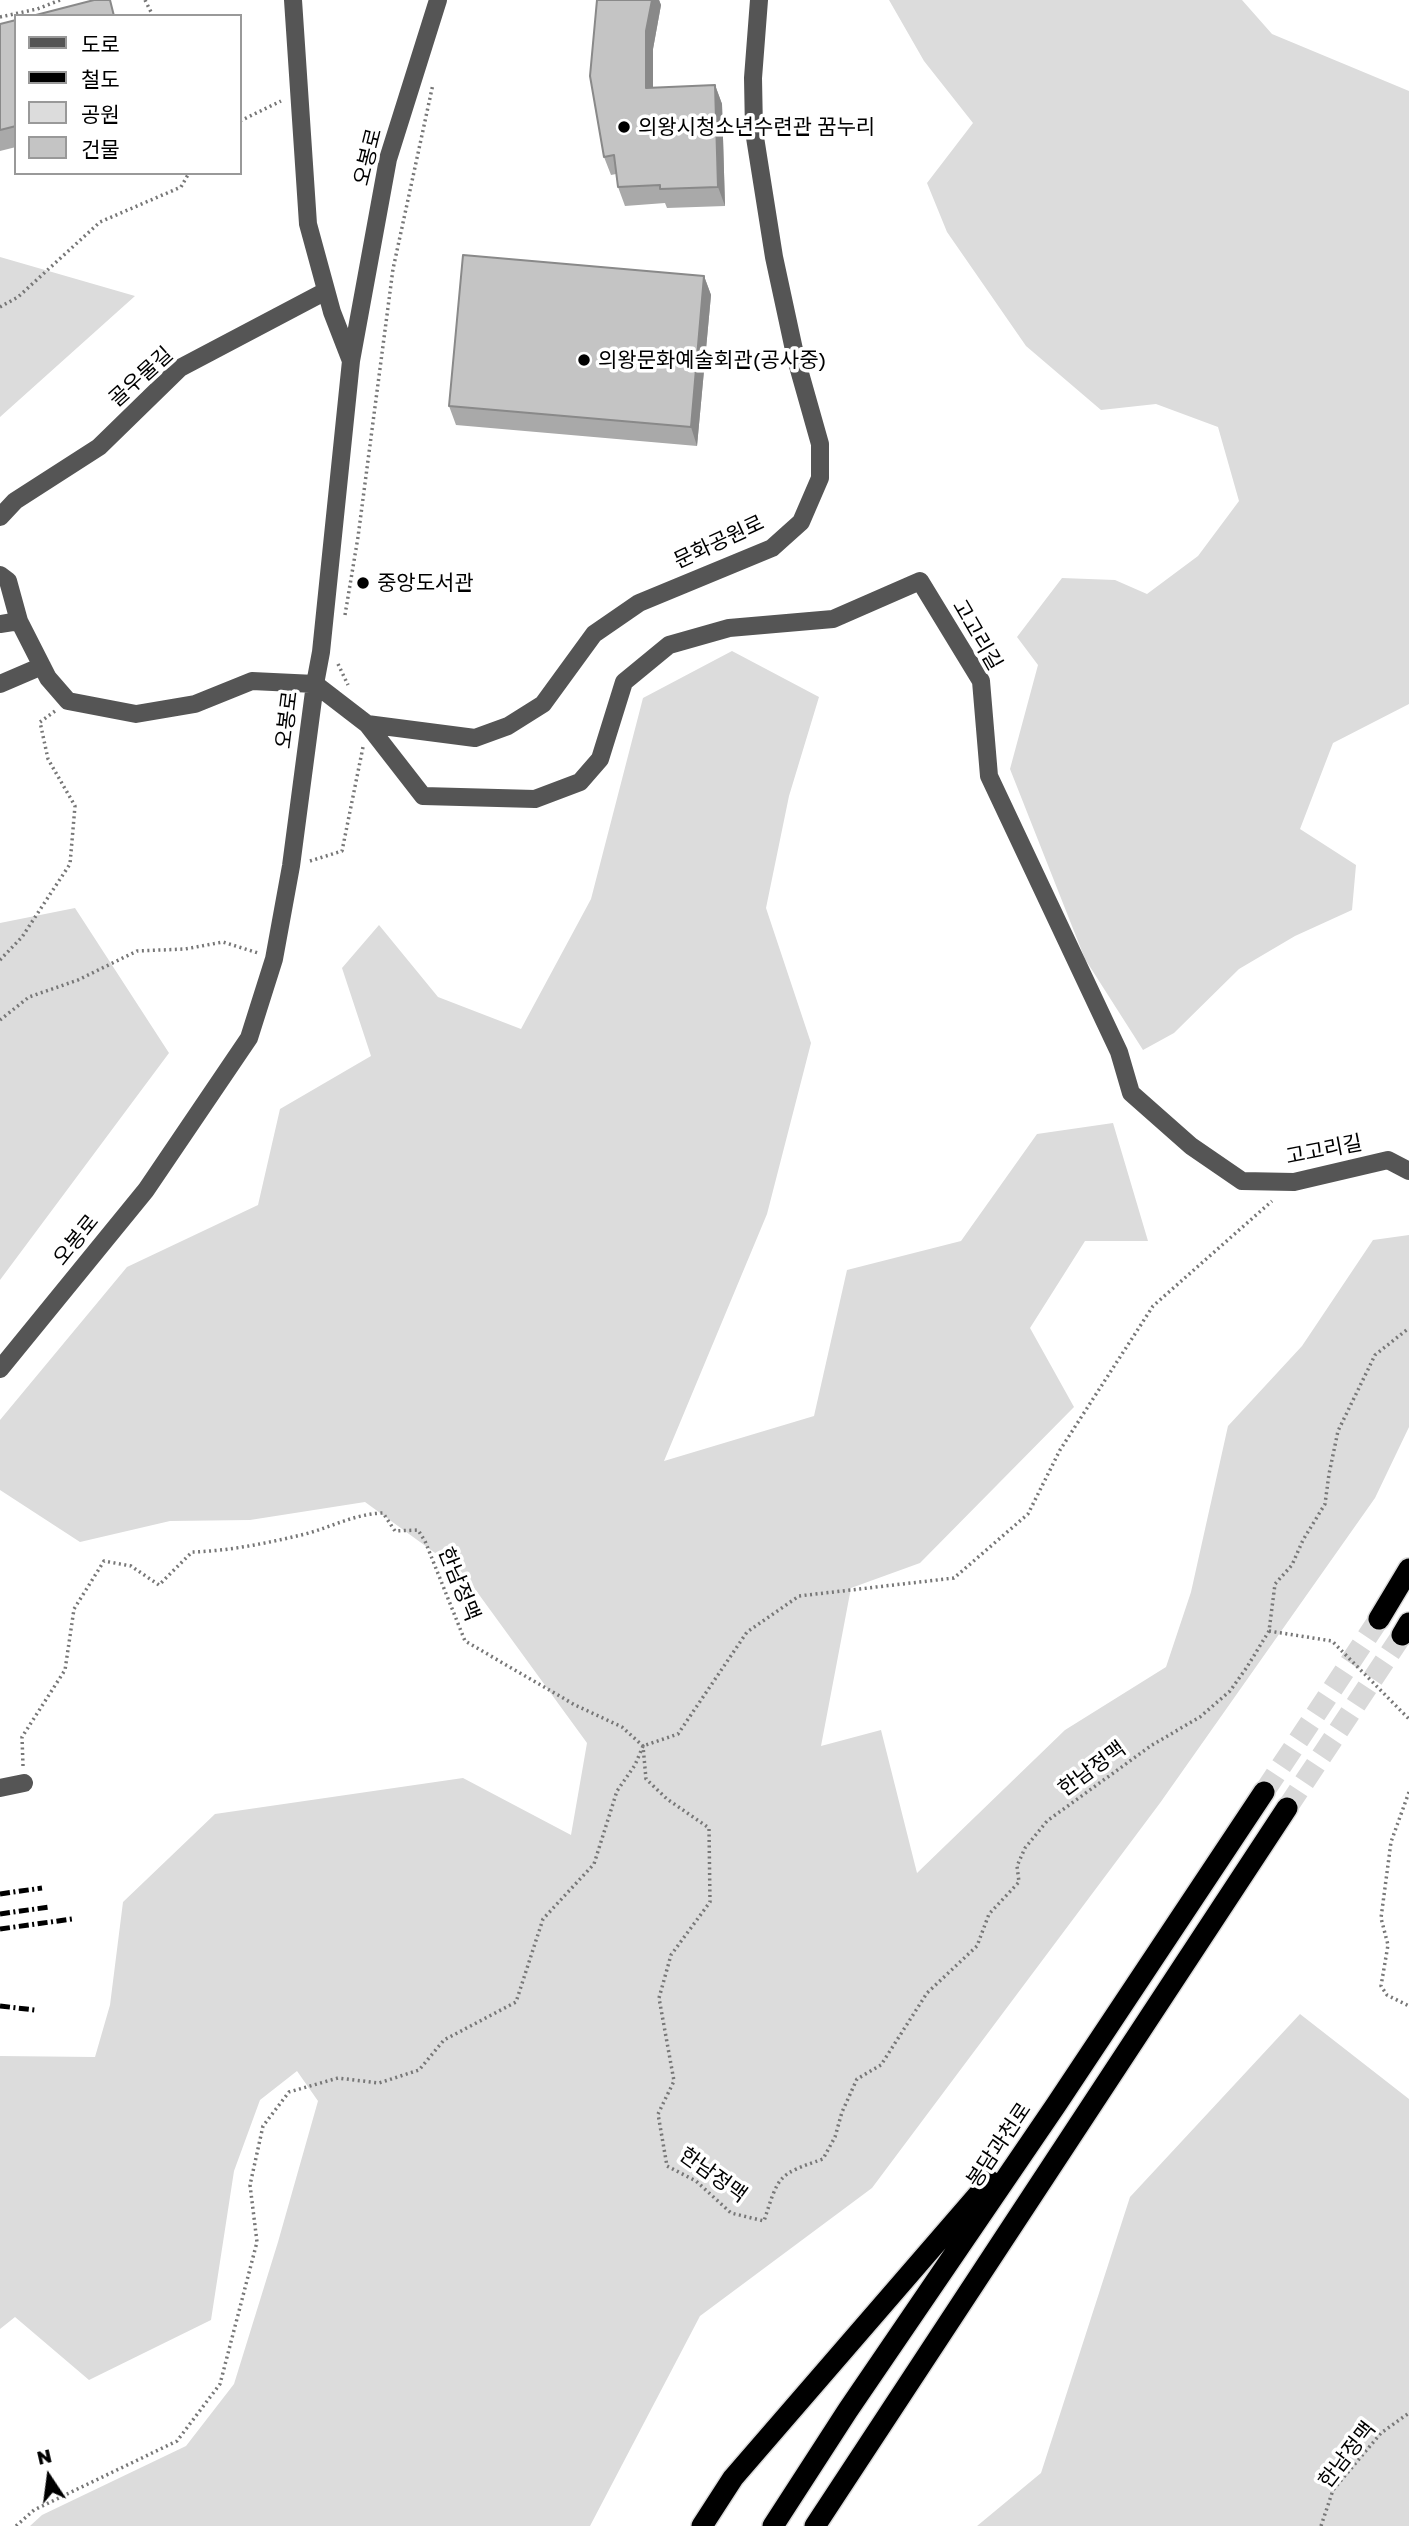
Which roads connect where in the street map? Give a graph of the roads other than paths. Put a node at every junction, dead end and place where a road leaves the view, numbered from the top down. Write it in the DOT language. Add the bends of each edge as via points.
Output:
graph roads {
  1 [pos="293,0"];
  2 [pos="438,0"];
  3 [pos="759,0"];
  4 [pos="326,291"];
  5 [pos="351,361"];
  6 [pos="0,517"];
  7 [pos="0,575"];
  8 [pos="19,621"];
  9 [pos="0,624"];
  10 [pos="42,666"];
  11 [pos="0,684"];
  12 [pos="315,684"];
  13 [pos="367,724"];
  14 [pos="1409,1171"];
  15 [pos="17,1349"];
  16 [pos="0,1360"];
  17 [pos="0,1369"];
  18 [pos="1409,1569"];
  19 [pos="1379,1619"];
  20 [pos="24,1783"];
  21 [pos="0,1788"];
  22 [pos="1265,1792"];
  23 [pos="1287,1808"];
  24 [pos="1056,2105"];
  25 [pos="702,2526"];
  26 [pos="773,2526"];
  27 [pos="815,2526"];
  1 -- 4 [label="street" via="308,224"];
  2 -- 5 [label="street, 오봉로" via="388,159"];
  3 -- 13 [label="street, 문화공원로" via="754,131 774,257 820,444 820,478 801,522 772,548 639,603 594,634 543,704 508,726 475,738"];
  4 -- 5 [label="street"];
  4 -- 6 [label="street, 골우물길" via="180,368 99,447 15,501"];
  5 -- 12 [label="street, 오봉로"];
  7 -- 8 [label="street" via="8,581"];
  8 -- 9 [label="street"];
  8 -- 10 [label="street"];
  10 -- 11 [label="street"];
  10 -- 12 [label="street" via="68,701 136,714 195,704 252,681"];
  12 -- 13 [label="street"];
  12 -- 15 [label="street, 오봉로" via="274,959 249,1038 146,1190"];
  13 -- 14 [label="street, 고고리길" via="423,796 535,799 580,782 600,759 624,682 669,645 729,628 832,619 920,581 981,681 989,776 1119,1052 1131,1093 1191,1146 1242,1181 1294,1182 1388,1160"];
  15 -- 16 [label="street"];
  15 -- 17 [label="street, 오봉로"];
  18 -- 19 [label="highway"];
  20 -- 21 [label="street"];
  22 -- 24 [label="highway, 봉담과천로"];
  23 -- 27 [label="highway"];
  24 -- 25 [label="highway" via="733,2478"];
  24 -- 26 [label="highway, 봉담과천로"];
}
